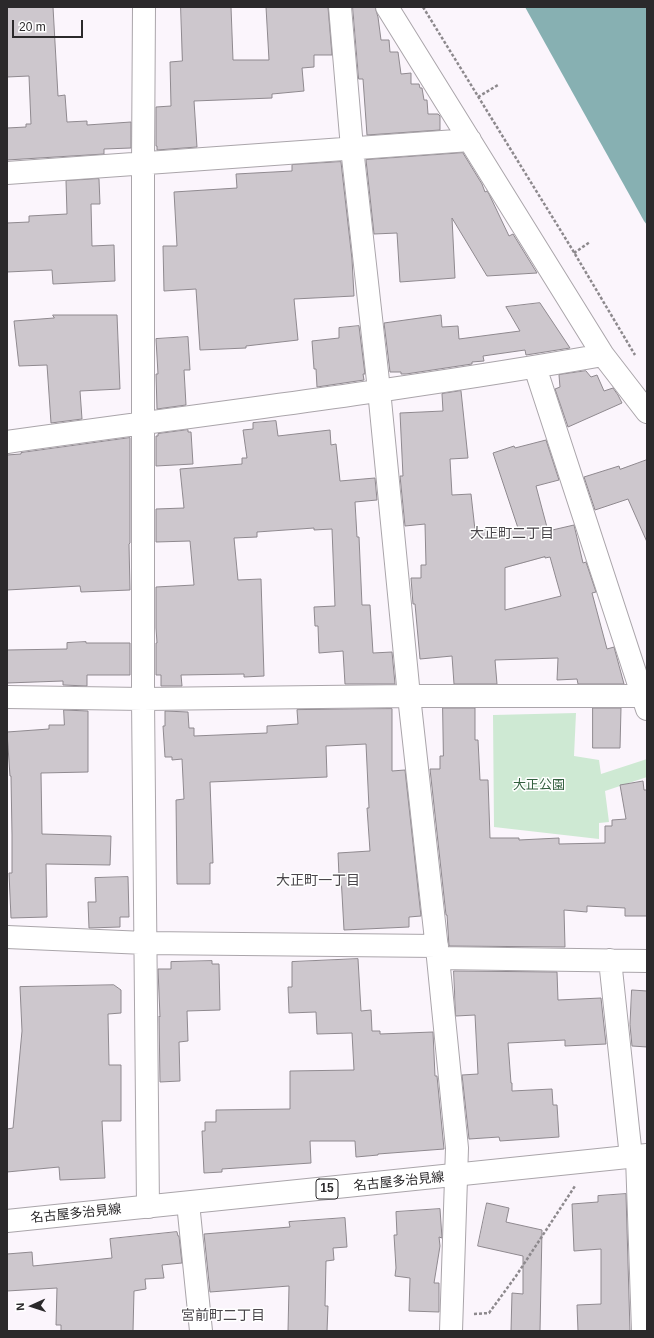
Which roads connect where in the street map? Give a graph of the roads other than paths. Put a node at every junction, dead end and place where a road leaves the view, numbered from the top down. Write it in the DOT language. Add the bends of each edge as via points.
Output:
graph roads {
  1 [pos="144,7"];
  2 [pos="340,7"];
  3 [pos="387,7"];
  4 [pos="470,140"];
  5 [pos="352,148"];
  6 [pos="143,164"];
  7 [pos="7,173"];
  8 [pos="603,355"];
  9 [pos="535,367"];
  10 [pos="378,390"];
  11 [pos="647,412"];
  12 [pos="143,423"];
  13 [pos="7,442"];
  14 [pos="409,696"];
  15 [pos="7,697"];
  16 [pos="143,699"];
  17 [pos="646,699"];
  18 [pos="7,937"];
  19 [pos="146,943"];
  20 [pos="437,952"];
  21 [pos="610,960"];
  22 [pos="647,961"];
  23 [pos="638,1156"];
  24 [pos="456,1176"];
  25 [pos="188,1203"];
  26 [pos="148,1207"];
  27 [pos="7,1221"];
  28 [pos="451,1323"];
  29 [pos="201,1331"];
  30 [pos="643,1331"];
  1 -- 6 [label="street"];
  2 -- 5 [label="street"];
  3 -- 4 [label="street"];
  4 -- 5 [label="street"];
  4 -- 8 [label="street"];
  5 -- 6 [label="street"];
  5 -- 10 [label="street"];
  6 -- 7 [label="street"];
  6 -- 12 [label="street"];
  8 -- 9 [label="street"];
  8 -- 11 [label="street"];
  9 -- 10 [label="street"];
  9 -- 17 [label="street"];
  10 -- 12 [label="street"];
  10 -- 14 [label="street"];
  12 -- 13 [label="street"];
  12 -- 16 [label="street"];
  14 -- 16 [label="street"];
  14 -- 17 [label="street"];
  14 -- 20 [label="street"];
  15 -- 16 [label="street"];
  16 -- 19 [label="street"];
  18 -- 19 [label="street"];
  19 -- 20 [label="street"];
  19 -- 26 [label="street"];
  20 -- 21 [label="street"];
  20 -- 24 [label="street" via="457,1148"];
  21 -- 22 [label="street"];
  21 -- 23 [label="street"];
  23 -- 24 [label="street, 名古屋多治見線 / 15"];
  23 -- 30 [label="street"];
  24 -- 25 [label="street, 名古屋多治見線 / 15"];
  24 -- 28 [label="street"];
  25 -- 26 [label="street, 名古屋多治見線 / 15"];
  25 -- 29 [label="street"];
  26 -- 27 [label="street, 名古屋多治見線 / 15"];
}
